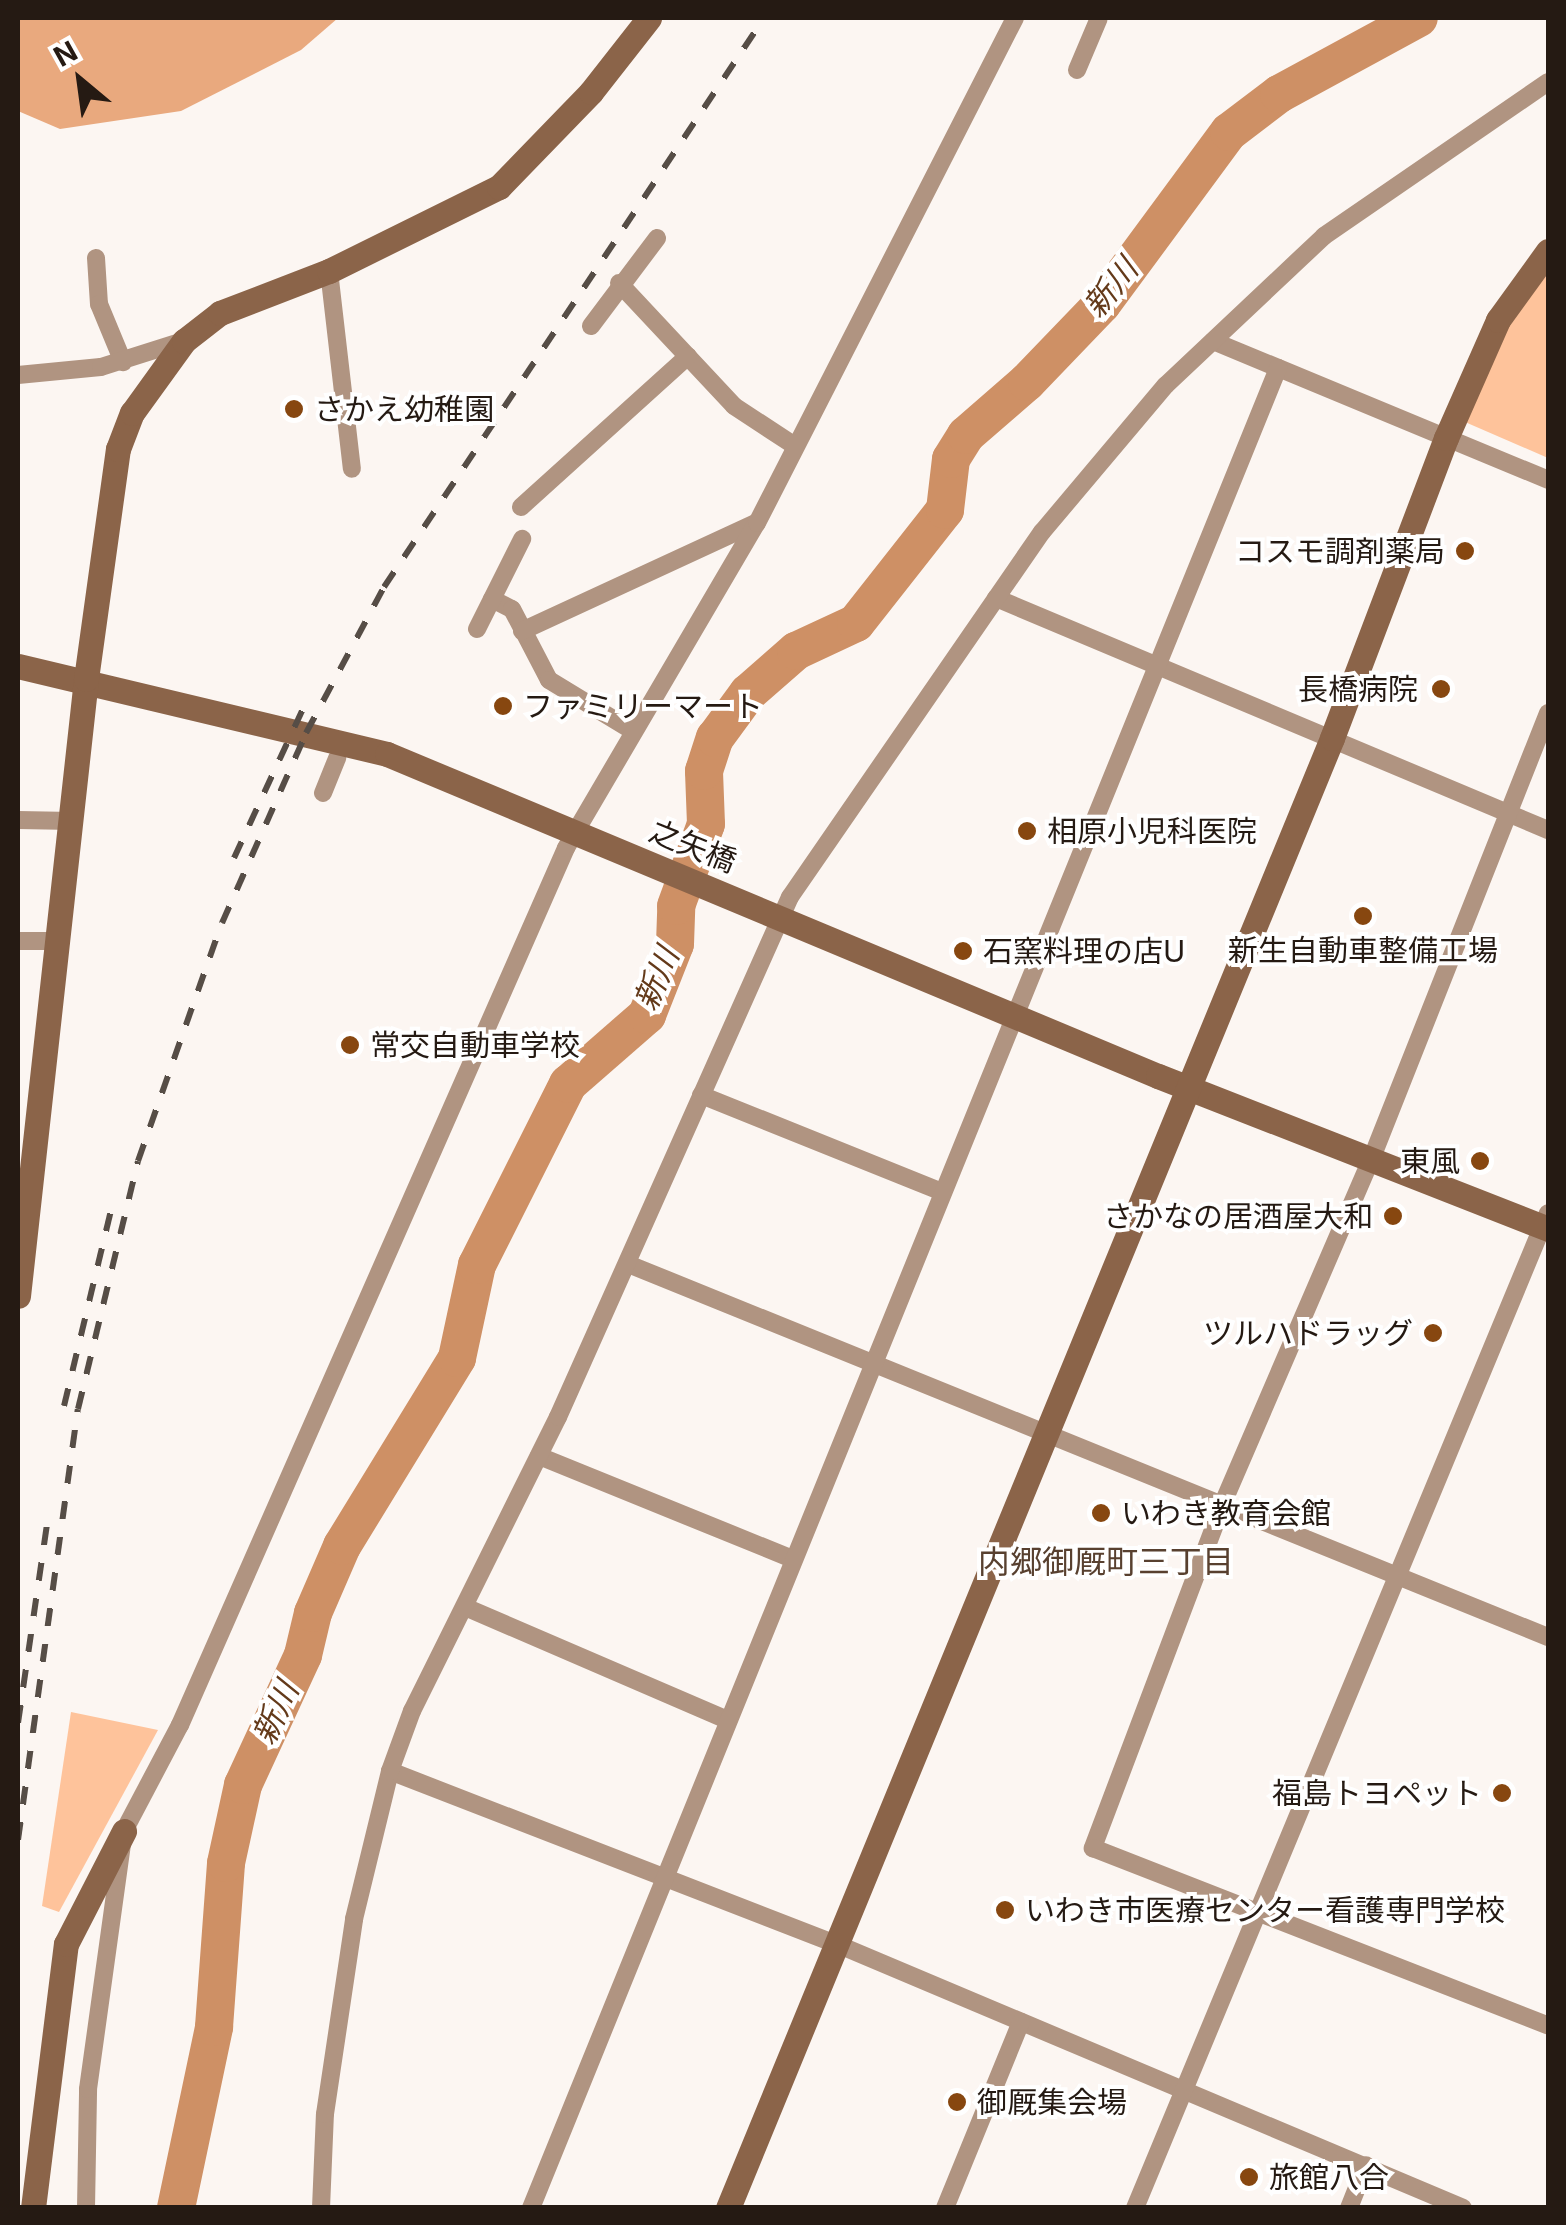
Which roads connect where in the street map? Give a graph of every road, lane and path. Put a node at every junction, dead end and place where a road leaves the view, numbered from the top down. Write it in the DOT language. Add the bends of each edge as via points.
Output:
graph roads {
  1 [pos="650,18"];
  2 [pos="1016,18"];
  3 [pos="1099,18"];
  4 [pos="1077,70"];
  5 [pos="1548,82"];
  6 [pos="657,238"];
  7 [pos="1548,250"];
  8 [pos="96,258"];
  9 [pos="329,271"];
  10 [pos="619,283"];
  11 [pos="591,326"];
  12 [pos="184,341"];
  13 [pos="1213,341"];
  14 [pos="688,356"];
  15 [pos="122,362"];
  16 [pos="1278,368"];
  17 [pos="18,375"];
  18 [pos="1446,438"];
  19 [pos="796,446"];
  20 [pos="352,469"];
  21 [pos="1548,480"];
  22 [pos="521,506"];
  23 [pos="757,523"];
  24 [pos="522,539"];
  25 [pos="492,598"];
  26 [pos="996,598"];
  27 [pos="477,629"];
  28 [pos="522,631"];
  29 [pos="18,666"];
  30 [pos="1160,670"];
  31 [pos="86,679"];
  32 [pos="1548,713"];
  33 [pos="633,730"];
  34 [pos="1332,738"];
  35 [pos="337,758"];
  36 [pos="323,792"];
  37 [pos="1510,814"];
  38 [pos="18,820"];
  39 [pos="73,821"];
  40 [pos="1548,830"];
  41 [pos="584,836"];
  42 [pos="776,915"];
  43 [pos="62,941"];
  44 [pos="18,942"];
  45 [pos="1018,1014"];
  46 [pos="1187,1085"];
  47 [pos="701,1095"];
  48 [pos="1372,1157"];
  49 [pos="942,1192"];
  50 [pos="1547,1223"];
  51 [pos="628,1264"];
  52 [pos="18,1288"];
  53 [pos="872,1364"];
  54 [pos="1043,1429"];
  55 [pos="539,1456"];
  56 [pos="1222,1506"];
  57 [pos="794,1559"];
  58 [pos="1394,1576"];
  59 [pos="465,1607"];
  60 [pos="1548,1637"];
  61 [pos="728,1720"];
  62 [pos="390,1772"];
  63 [pos="124,1831"];
  64 [pos="664,1875"];
  65 [pos="1253,1912"];
  66 [pos="839,1945"];
  67 [pos="1021,2022"];
  68 [pos="1548,2024"];
  69 [pos="1182,2089"];
  70 [pos="1366,2165"];
  71 [pos="33,2208"];
  72 [pos="86,2208"];
  73 [pos="321,2208"];
  74 [pos="530,2208"];
  75 [pos="728,2208"];
  76 [pos="945,2208"];
  77 [pos="1135,2208"];
  78 [pos="1349,2208"];
  79 [pos="1463,2208"];
  1 -- 9 [label="street" via="591,92 499,187"];
  2 -- 19 [label="street"];
  3 -- 4 [label="street"];
  5 -- 13 [label="street" via="1324,236"];
  6 -- 10 [label="street"];
  7 -- 18 [label="street" via="1498,320"];
  8 -- 15 [label="street" via="99,304"];
  9 -- 12 [label="street" via="220,313"];
  9 -- 20 [label="street"];
  10 -- 11 [label="street"];
  10 -- 14 [label="street"];
  12 -- 15 [label="street"];
  12 -- 31 [label="street" via="150,380 118,449"];
  13 -- 16 [label="street"];
  13 -- 26 [label="street" via="1083,480"];
  14 -- 19 [label="street" via="734,406"];
  14 -- 22 [label="street"];
  15 -- 17 [label="street"];
  16 -- 18 [label="street"];
  16 -- 30 [label="street"];
  18 -- 21 [label="street"];
  18 -- 34 [label="street"];
  19 -- 23 [label="street"];
  23 -- 28 [label="street"];
  23 -- 33 [label="street"];
  24 -- 25 [label="street"];
  25 -- 27 [label="street"];
  25 -- 28 [label="street" via="512,609"];
  26 -- 30 [label="street"];
  26 -- 42 [label="street"];
  28 -- 33 [label="street" via="560,690"];
  29 -- 31 [label="street, 之矢橋"];
  30 -- 34 [label="street"];
  30 -- 45 [label="street"];
  31 -- 39 [label="street"];
  31 -- 41 [label="street, 之矢橋" via="388,754"];
  32 -- 37 [label="street"];
  33 -- 41 [label="street"];
  34 -- 37 [label="street"];
  34 -- 46 [label="street"];
  35 -- 36 [label="street"];
  37 -- 40 [label="street"];
  37 -- 48 [label="street"];
  38 -- 39 [label="street"];
  39 -- 43 [label="street"];
  41 -- 42 [label="street, 之矢橋"];
  41 -- 63 [label="street" via="180,1725"];
  42 -- 45 [label="street, 之矢橋"];
  42 -- 47 [label="street"];
  43 -- 44 [label="street"];
  43 -- 52 [label="street"];
  45 -- 46 [label="street, 之矢橋"];
  45 -- 49 [label="street"];
  46 -- 48 [label="street, 之矢橋"];
  46 -- 54 [label="street"];
  47 -- 49 [label="street"];
  47 -- 51 [label="street"];
  48 -- 50 [label="street, 之矢橋"];
  48 -- 56 [label="street"];
  49 -- 53 [label="street"];
  50 -- 58 [label="street"];
  51 -- 53 [label="street"];
  51 -- 55 [label="street"];
  53 -- 54 [label="street"];
  53 -- 57 [label="street"];
  54 -- 56 [label="street"];
  54 -- 66 [label="street"];
  55 -- 57 [label="street"];
  55 -- 59 [label="street"];
  56 -- 58 [label="street"];
  56 -- 65 [label="street" via="1093,1848"];
  57 -- 61 [label="street"];
  58 -- 60 [label="street"];
  58 -- 65 [label="street"];
  59 -- 61 [label="street"];
  59 -- 62 [label="street"];
  61 -- 64 [label="street"];
  62 -- 64 [label="street"];
  62 -- 73 [label="street" via="354,1919 324,2114"];
  63 -- 71 [label="street" via="66,1944"];
  63 -- 72 [label="street" via="87,2101"];
  64 -- 66 [label="street"];
  64 -- 74 [label="street"];
  65 -- 68 [label="street" via="1368,1950"];
  65 -- 69 [label="street"];
  66 -- 67 [label="street"];
  66 -- 75 [label="street"];
  67 -- 69 [label="street"];
  67 -- 76 [label="street"];
  69 -- 70 [label="street"];
  69 -- 77 [label="street"];
  70 -- 78 [label="street"];
  70 -- 79 [label="street"];
}
